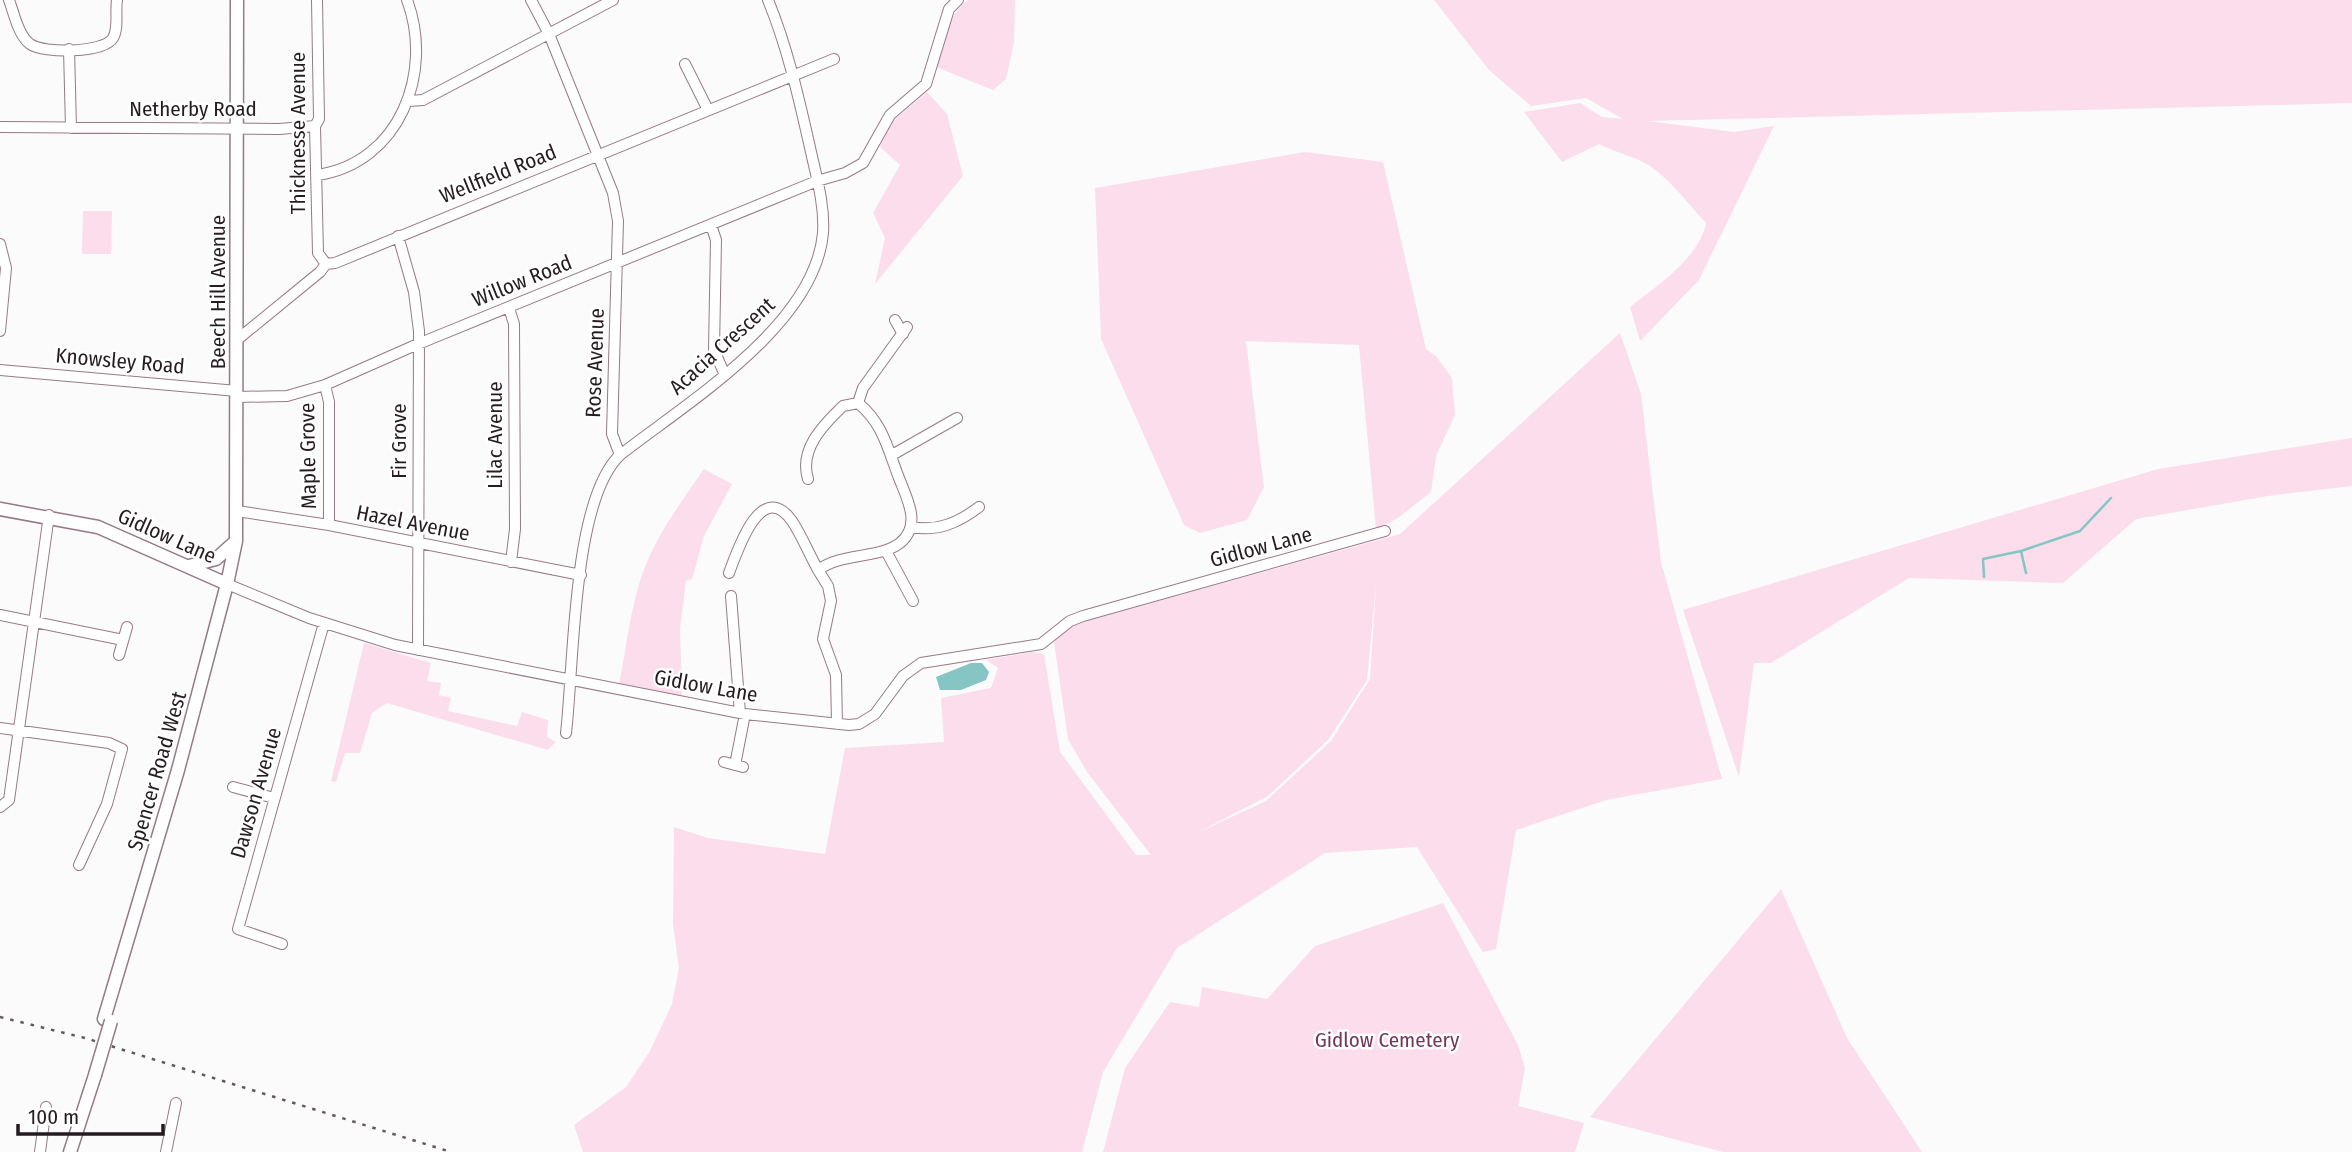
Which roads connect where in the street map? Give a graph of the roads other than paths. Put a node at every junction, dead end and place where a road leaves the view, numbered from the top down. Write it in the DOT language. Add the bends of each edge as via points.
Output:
graph roads {
  1 [pos="9,0"];
  2 [pos="117,0"];
  3 [pos="237,0"];
  4 [pos="317,0"];
  5 [pos="407,0"];
  6 [pos="531,0"];
  7 [pos="613,0"];
  8 [pos="958,0"];
  9 [pos="772,1"];
  10 [pos="549,34"];
  11 [pos="69,49"];
  12 [pos="834,59"];
  13 [pos="684,64"];
  14 [pos="793,75"];
  15 [pos="409,101"];
  16 [pos="708,110"];
  17 [pos="315,126"];
  18 [pos="0,127"];
  19 [pos="71,128"];
  20 [pos="238,128"];
  21 [pos="599,155"];
  22 [pos="317,175"];
  23 [pos="817,181"];
  24 [pos="711,225"];
  25 [pos="398,236"];
  26 [pos="0,244"];
  27 [pos="617,262"];
  28 [pos="326,264"];
  29 [pos="509,308"];
  30 [pos="895,320"];
  31 [pos="0,331"];
  32 [pos="237,339"];
  33 [pos="418,344"];
  34 [pos="0,370"];
  35 [pos="724,373"];
  36 [pos="325,385"];
  37 [pos="237,394"];
  38 [pos="858,403"];
  39 [pos="957,418"];
  40 [pos="620,455"];
  41 [pos="892,455"];
  42 [pos="808,479"];
  43 [pos="979,507"];
  44 [pos="0,509"];
  45 [pos="237,511"];
  46 [pos="49,515"];
  47 [pos="329,525"];
  48 [pos="911,527"];
  49 [pos="1385,531"];
  50 [pos="236,541"];
  51 [pos="418,543"];
  52 [pos="886,551"];
  53 [pos="511,562"];
  54 [pos="188,566"];
  55 [pos="818,570"];
  56 [pos="729,573"];
  57 [pos="581,575"];
  58 [pos="228,584"];
  59 [pos="731,596"];
  60 [pos="913,601"];
  61 [pos="0,615"];
  62 [pos="34,619"];
  63 [pos="324,624"];
  64 [pos="127,627"];
  65 [pos="123,640"];
  66 [pos="418,650"];
  67 [pos="119,656"];
  68 [pos="572,680"];
  69 [pos="742,714"];
  70 [pos="838,724"];
  71 [pos="0,728"];
  72 [pos="18,730"];
  73 [pos="566,733"];
  74 [pos="734,765"];
  75 [pos="233,787"];
  76 [pos="274,798"];
  77 [pos="0,807"];
  78 [pos="79,865"];
  79 [pos="282,944"];
  80 [pos="176,1103"];
  81 [pos="46,1107"];
  82 [pos="40,1152"];
  83 [pos="70,1152"];
  84 [pos="166,1152"];
  1 -- 11 [label="street" via="30,44"];
  2 -- 11 [label="street" via="111,40 99,48"];
  3 -- 20 [label="street, Beech Hill Avenue"];
  4 -- 17 [label="street, Thicknesse Avenue" via="319,119"];
  5 -- 15 [label="street" via="418,43"];
  6 -- 10 [label="street, Rose Avenue"];
  7 -- 10 [label="street"];
  8 -- 23 [label="street, Willow Road" via="946,17 926,84 890,115 863,163"];
  9 -- 14 [label="street, Acacia Crescent"];
  10 -- 15 [label="street" via="423,100"];
  10 -- 21 [label="street, Rose Avenue"];
  11 -- 19 [label="street"];
  12 -- 14 [label="street, Wellfield Road"];
  13 -- 16 [label="street"];
  14 -- 16 [label="street, Wellfield Road"];
  14 -- 23 [label="street, Acacia Crescent"];
  15 -- 22 [label="street" via="390,134 365,157"];
  16 -- 21 [label="street, Wellfield Road"];
  17 -- 20 [label="street, Netherby Road"];
  17 -- 22 [label="street, Thicknesse Avenue"];
  18 -- 19 [label="street, Netherby Road"];
  19 -- 20 [label="street, Netherby Road"];
  20 -- 32 [label="street, Beech Hill Avenue"];
  21 -- 25 [label="street, Wellfield Road"];
  21 -- 27 [label="street, Rose Avenue" via="618,221"];
  22 -- 28 [label="street, Thicknesse Avenue" via="318,253"];
  23 -- 24 [label="street, Willow Road"];
  23 -- 35 [label="street, Acacia Crescent" via="823,233 807,287 775,329"];
  24 -- 27 [label="street, Willow Road"];
  24 -- 35 [label="street" via="716,240 713,350"];
  25 -- 28 [label="street, Wellfield Road"];
  25 -- 33 [label="street, Fir Grove" via="414,292"];
  26 -- 31 [label="street" via="6,268"];
  27 -- 29 [label="street, Willow Road"];
  27 -- 40 [label="street, Rose Avenue" via="612,435"];
  28 -- 32 [label="street, Wellfield Road"];
  29 -- 33 [label="street, Willow Road"];
  29 -- 53 [label="street, Lilac Avenue" via="514,338 515,529"];
  30 -- 38 [label="street" via="905,331 863,388"];
  32 -- 37 [label="street, Beech Hill Avenue"];
  33 -- 36 [label="street, Willow Road"];
  33 -- 51 [label="street, Fir Grove"];
  34 -- 37 [label="street, Knowsley Road"];
  35 -- 40 [label="street, Acacia Crescent"];
  36 -- 37 [label="street, Willow Road" via="287,396"];
  36 -- 47 [label="street, Maple Grove" via="329,402"];
  37 -- 45 [label="street, Beech Hill Avenue"];
  38 -- 41 [label="street" via="874,418"];
  38 -- 42 [label="street" via="843,406 805,453"];
  39 -- 41 [label="street"];
  40 -- 57 [label="street" via="599,485"];
  41 -- 48 [label="street" via="912,510"];
  43 -- 48 [label="street" via="964,519 933,530"];
  44 -- 46 [label="street, Gidlow Lane"];
  45 -- 47 [label="street, Hazel Avenue"];
  45 -- 50 [label="street, Beech Hill Avenue"];
  46 -- 54 [label="street, Gidlow Lane" via="98,527"];
  46 -- 62 [label="street"];
  47 -- 51 [label="street, Hazel Avenue"];
  48 -- 52 [label="street" via="901,542"];
  49 -- 70 [label="street, Gidlow Lane" via="1083,616 1041,643 921,663 903,676 869,719"];
  50 -- 54 [label="street" via="216,559"];
  50 -- 58 [label="street, Beech Hill Avenue"];
  51 -- 53 [label="street, Hazel Avenue"];
  51 -- 66 [label="street, Fir Grove"];
  52 -- 55 [label="street" via="856,554"];
  52 -- 60 [label="street"];
  53 -- 57 [label="street, Hazel Avenue"];
  54 -- 58 [label="street, Gidlow Lane"];
  55 -- 56 [label="street" via="791,520 770,510 759,512 750,523"];
  55 -- 70 [label="street" via="831,601 823,639 836,675"];
  57 -- 68 [label="street"];
  58 -- 63 [label="street, Gidlow Lane"];
  58 -- 83 [label="street, Spencer Road West"];
  59 -- 69 [label="street"];
  61 -- 62 [label="street"];
  62 -- 65 [label="street"];
  62 -- 72 [label="street"];
  63 -- 66 [label="street, Gidlow Lane"];
  63 -- 76 [label="street, Dawson Avenue"];
  64 -- 65 [label="street"];
  65 -- 67 [label="street"];
  66 -- 68 [label="street, Gidlow Lane"];
  68 -- 69 [label="street, Gidlow Lane"];
  68 -- 73 [label="street"];
  69 -- 70 [label="street, Gidlow Lane"];
  69 -- 74 [label="street"];
  71 -- 72 [label="street"];
  72 -- 77 [label="street" via="9,800"];
  72 -- 78 [label="street" via="109,743 122,749 107,804"];
  75 -- 76 [label="street"];
  76 -- 79 [label="street, Dawson Avenue" via="238,929"];
  80 -- 84 [label="street"];
  81 -- 82 [label="street"];
}
